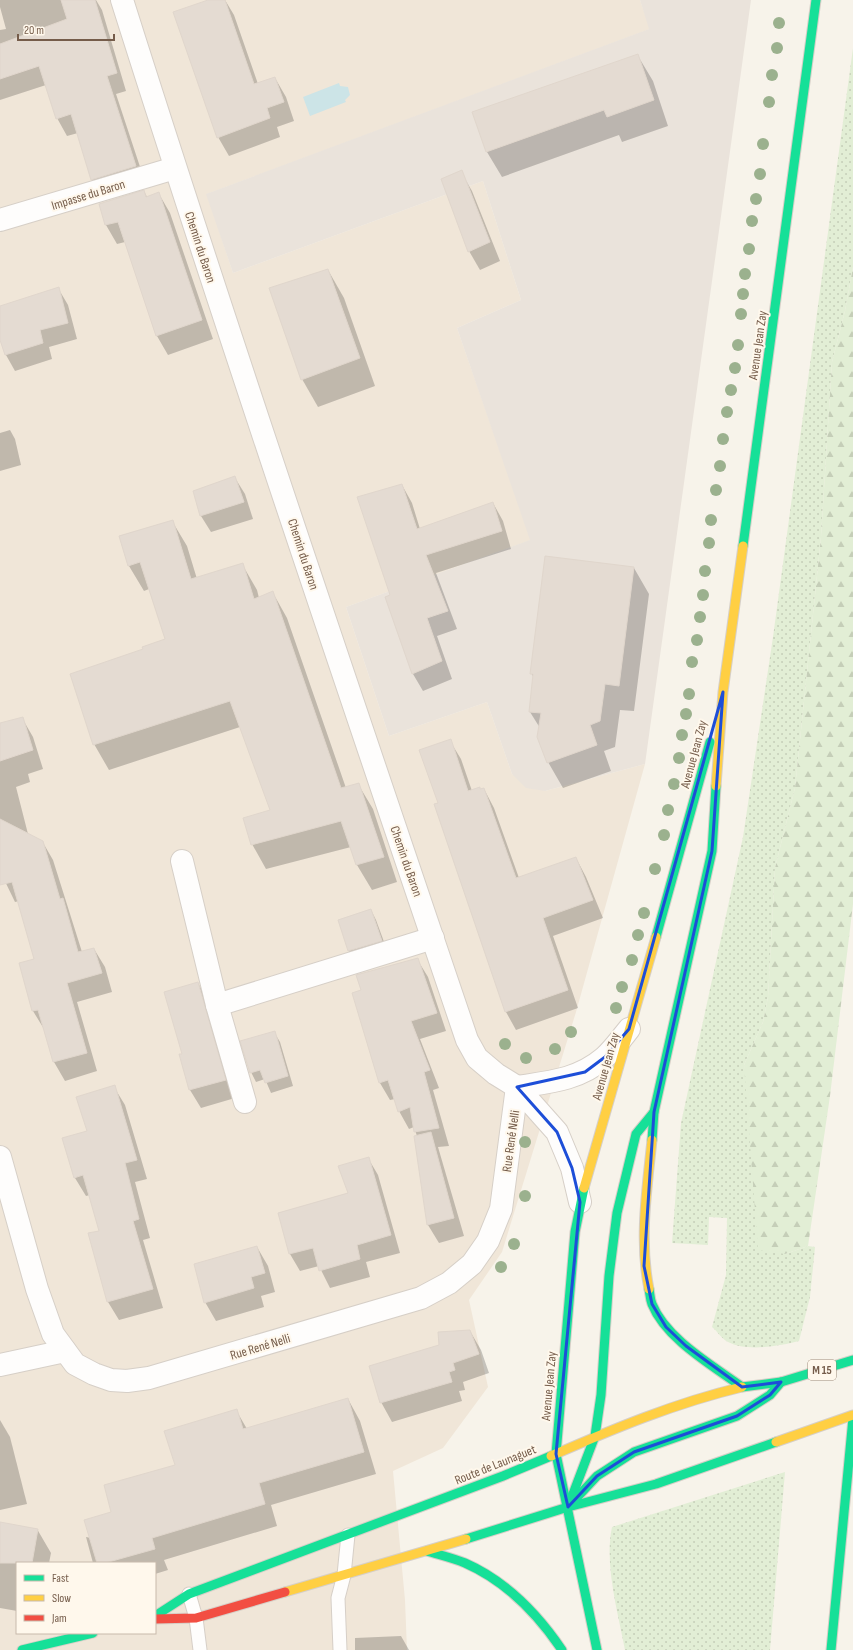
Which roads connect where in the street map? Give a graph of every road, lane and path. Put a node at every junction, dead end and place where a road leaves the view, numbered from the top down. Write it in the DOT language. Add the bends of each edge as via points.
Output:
graph roads {
  1 [pos="122,0"];
  2 [pos="816,0"];
  3 [pos="175,168"];
  4 [pos="0,220"];
  5 [pos="723,692"];
  6 [pos="182,861"];
  7 [pos="433,938"];
  8 [pos="217,1005"];
  9 [pos="629,1030"];
  10 [pos="517,1087"];
  11 [pos="246,1102"];
  12 [pos="654,1112"];
  13 [pos="0,1158"];
  14 [pos="580,1202"];
  15 [pos="65,1351"];
  16 [pos="853,1360"];
  17 [pos="0,1365"];
  18 [pos="781,1382"];
  19 [pos="742,1387"];
  20 [pos="853,1416"];
  21 [pos="596,1436"];
  22 [pos="556,1454"];
  23 [pos="568,1507"];
  24 [pos="348,1535"];
  25 [pos="427,1551"];
  26 [pos="344,1574"];
  27 [pos="189,1594"];
  28 [pos="156,1617"];
  29 [pos="156,1618"];
  30 [pos="196,1618"];
  31 [pos="89,1634"];
  32 [pos="22,1650"];
  33 [pos="200,1650"];
  34 [pos="340,1650"];
  35 [pos="562,1650"];
  36 [pos="597,1650"];
  37 [pos="831,1650"];
  1 -- 3 [label="street, Chemin du Baron"];
  2 -- 5 [label="main road, Avenue Jean Zay"];
  3 -- 4 [label="street, Impasse du Baron"];
  3 -- 7 [label="street, Chemin du Baron"];
  5 -- 9 [label="main road, Avenue Jean Zay"];
  5 -- 12 [label="main road, Avenue Jean Zay" via="712,850"];
  6 -- 8 [label="street"];
  7 -- 8 [label="street"];
  7 -- 10 [label="street, Chemin du Baron" via="467,1040 477,1058"];
  8 -- 11 [label="street"];
  9 -- 10 [label="street" via="605,1057 585,1072"];
  9 -- 14 [label="main road, Avenue Jean Zay"];
  10 -- 14 [label="street, Chemin du Baron" via="557,1132 572,1168"];
  10 -- 15 [label="street, Rue René Nelli" via="501,1209 484,1247 472,1264 450,1282 421,1298 149,1378 111,1380 75,1364"];
  12 -- 19 [label="main road, Avenue Jean Zay" via="645,1218 644,1266 652,1304 666,1327 686,1346"];
  12 -- 21 [label="main road, Avenue Jean Zay" via="636,1134 617,1213 609,1276"];
  13 -- 15 [label="street, Rue René Nelli" via="40,1296 53,1334"];
  14 -- 22 [label="main road, Avenue Jean Zay" via="574,1240"];
  15 -- 17 [label="street"];
  16 -- 18 [label="main road, Route de Launaguet / M 15"];
  18 -- 19 [label="main road, Route de Launaguet / M 15"];
  18 -- 23 [label="main road" via="770,1395 737,1416 634,1452 598,1476"];
  19 -- 21 [label="main road, Route de Launaguet / M 15" via="712,1394 637,1419"];
  20 -- 23 [label="main road, Route de Launaguet / M 15" via="656,1484"];
  20 -- 37 [label="main road"];
  21 -- 22 [label="main road, Route de Launaguet / M 15"];
  21 -- 23 [label="main road, Avenue Jean Zay"];
  22 -- 23 [label="main road, Avenue Jean Zay"];
  22 -- 24 [label="main road, Route de Launaguet / M 15"];
  23 -- 25 [label="main road, Route de Launaguet / M 15"];
  23 -- 36 [label="main road, Avenue Jean Zay"];
  24 -- 26 [label="lane"];
  24 -- 27 [label="main road, Route de Launaguet / M 15"];
  25 -- 26 [label="main road, Route de Launaguet / M 15"];
  25 -- 35 [label="main road" via="465,1563 495,1580 529,1607"];
  26 -- 30 [label="main road, Route de Launaguet / M 15"];
  26 -- 34 [label="lane" via="338,1598"];
  27 -- 28 [label="main road, Route de Launaguet / M 15"];
  27 -- 30 [label="lane"];
  29 -- 30 [label="main road, Route de Launaguet / M 15"];
  30 -- 33 [label="lane"];
  31 -- 32 [label="main road"];
}
